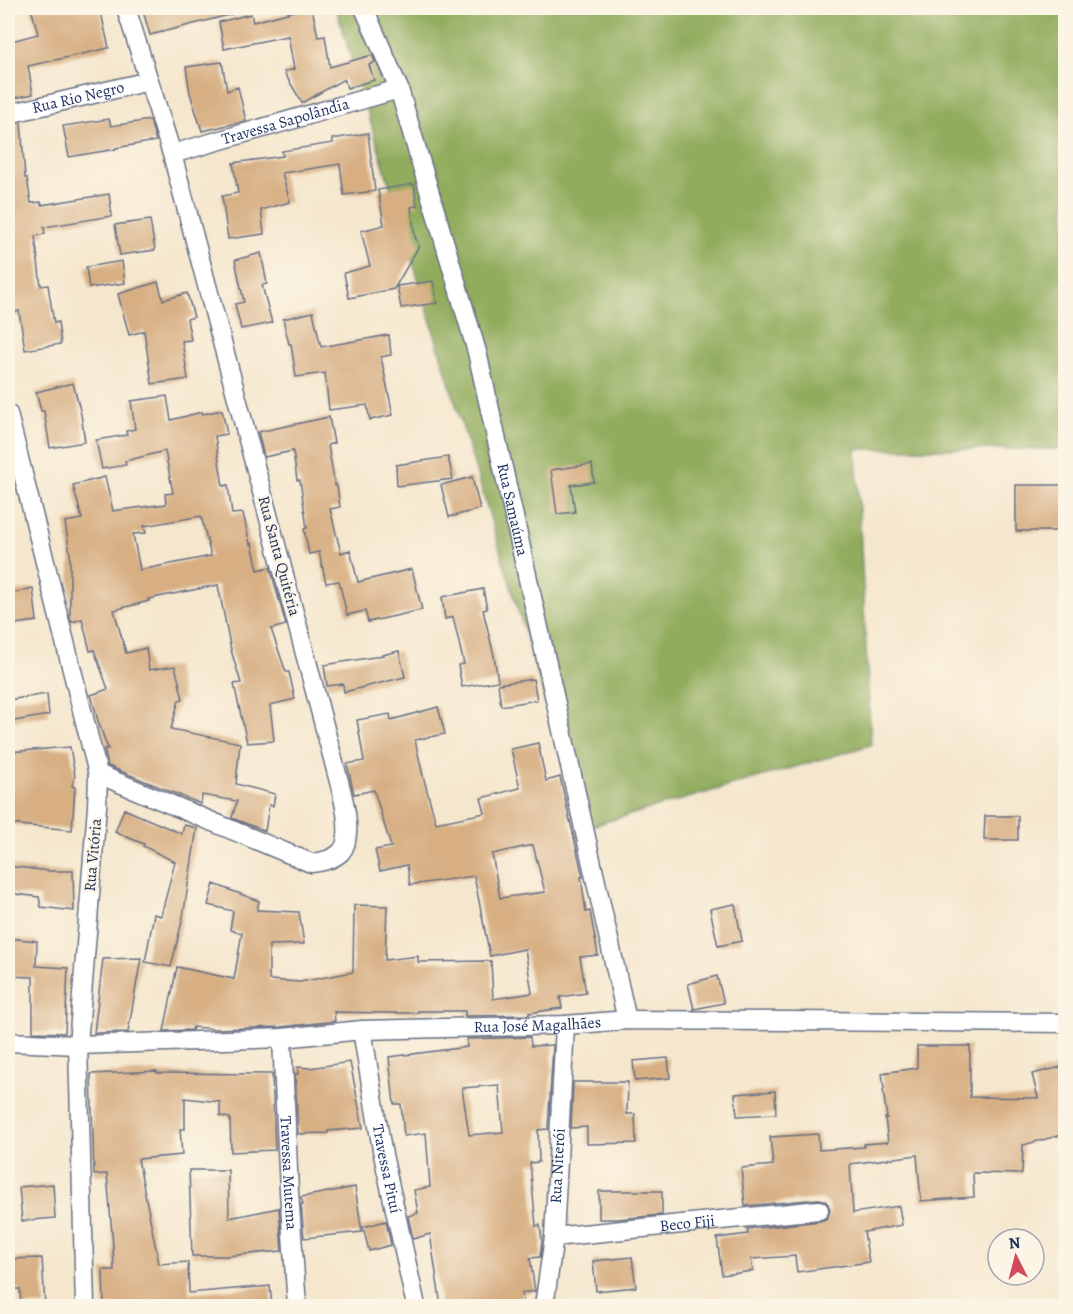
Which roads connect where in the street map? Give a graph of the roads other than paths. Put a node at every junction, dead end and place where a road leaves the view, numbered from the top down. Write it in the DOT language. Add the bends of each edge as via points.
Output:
graph roads {
  1 [pos="126,8"];
  2 [pos="364,8"];
  3 [pos="149,81"];
  4 [pos="399,89"];
  5 [pos="8,114"];
  6 [pos="172,154"];
  7 [pos="8,414"];
  8 [pos="98,774"];
  9 [pos="627,1020"];
  10 [pos="1065,1023"];
  11 [pos="565,1025"];
  12 [pos="362,1030"];
  13 [pos="282,1038"];
  14 [pos="8,1042"];
  15 [pos="78,1045"];
  16 [pos="819,1210"];
  17 [pos="554,1237"];
  18 [pos="85,1306"];
  19 [pos="297,1306"];
  20 [pos="416,1306"];
  21 [pos="544,1306"];
  1 -- 3 [label="street, Rua Santa Quitéria"];
  2 -- 4 [label="street, Rua Samaúma"];
  3 -- 5 [label="street, Rua Rio Negro"];
  3 -- 6 [label="street, Rua Santa Quitéria"];
  4 -- 6 [label="street, Travessa Sapolândia"];
  4 -- 9 [label="street, Rua Samaúma" via="477,352"];
  6 -- 8 [label="street, Rua Santa Quitéria" via="333,759 346,816 347,840 344,850 336,856 311,863"];
  7 -- 8 [label="street, Rua Vitória"];
  8 -- 15 [label="street, Rua Vitória"];
  9 -- 10 [label="street, Rua José Magalhães"];
  9 -- 11 [label="street, Rua José Magalhães"];
  11 -- 12 [label="street, Rua José Magalhães"];
  11 -- 17 [label="street, Rua Niterói"];
  12 -- 13 [label="street, Rua José Magalhães"];
  12 -- 20 [label="street, Travessa Pituí" via="382,1150"];
  13 -- 15 [label="street, Rua José Magalhães"];
  13 -- 19 [label="street, Travessa Mutema"];
  14 -- 15 [label="street, Rua José Magalhães"];
  15 -- 18 [label="street, Rua Vitória"];
  16 -- 17 [label="street, Beco Fiji"];
  17 -- 21 [label="street, Rua Niterói"];
}
